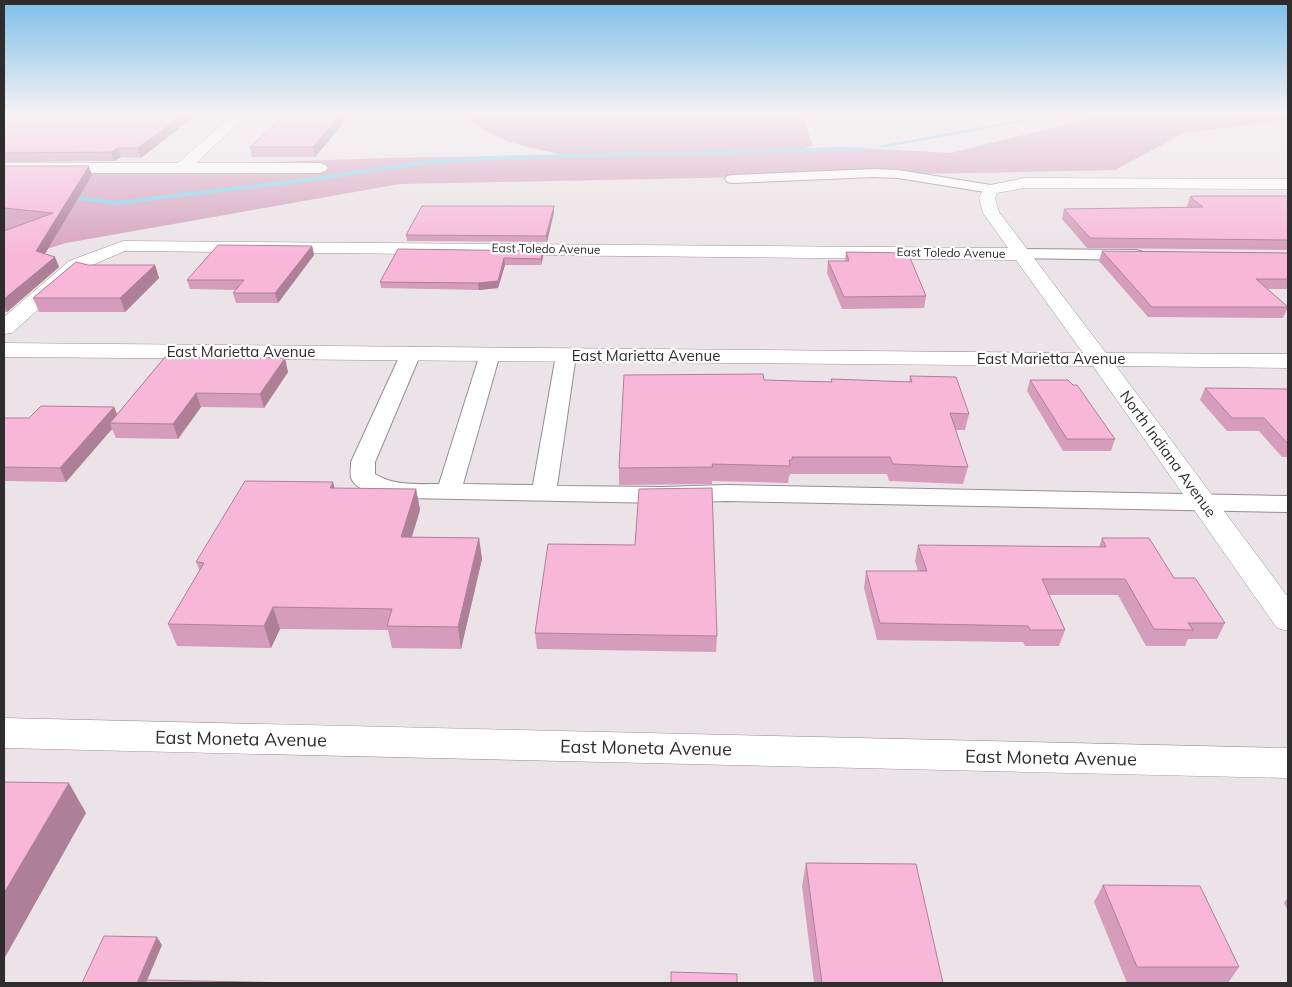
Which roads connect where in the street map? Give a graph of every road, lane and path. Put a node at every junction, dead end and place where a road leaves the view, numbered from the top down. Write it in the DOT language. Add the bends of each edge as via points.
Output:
graph roads {
  1 [pos="190,161"];
  2 [pos="4,168"];
  3 [pos="182,168"];
  4 [pos="320,168"];
  5 [pos="732,179"];
  6 [pos="1288,184"];
  7 [pos="991,188"];
  8 [pos="1020,254"];
  9 [pos="1149,255"];
  10 [pos="4,328"];
  11 [pos="4,350"];
  12 [pos="410,353"];
  13 [pos="490,354"];
  14 [pos="566,355"];
  15 [pos="1100,360"];
  16 [pos="1288,361"];
  17 [pos="449,491"];
  18 [pos="544,492"];
  19 [pos="1204,503"];
  20 [pos="1288,504"];
  21 [pos="1288,620"];
  22 [pos="4,733"];
  23 [pos="1288,763"];
  1 -- 3 [label="street"];
  2 -- 3 [label="street"];
  3 -- 4 [label="street"];
  5 -- 7 [label="lane" via="882,173"];
  6 -- 7 [label="street" via="1025,183"];
  7 -- 8 [label="street, North Indiana Avenue" via="987,198 991,213"];
  8 -- 9 [label="lane"];
  8 -- 10 [label="street, East Toledo Avenue" via="123,246 76,266"];
  8 -- 15 [label="street, North Indiana Avenue"];
  11 -- 12 [label="street, East Marietta Avenue"];
  12 -- 13 [label="street, East Marietta Avenue"];
  12 -- 17 [label="lane" via="363,462 363,477 378,487"];
  13 -- 14 [label="street, East Marietta Avenue"];
  13 -- 17 [label="lane"];
  14 -- 15 [label="street, East Marietta Avenue"];
  14 -- 18 [label="lane"];
  15 -- 16 [label="street, East Marietta Avenue"];
  15 -- 19 [label="street, North Indiana Avenue"];
  17 -- 18 [label="lane"];
  18 -- 19 [label="lane"];
  19 -- 20 [label="lane"];
  19 -- 21 [label="street, North Indiana Avenue"];
  22 -- 23 [label="street, East Moneta Avenue"];
}
